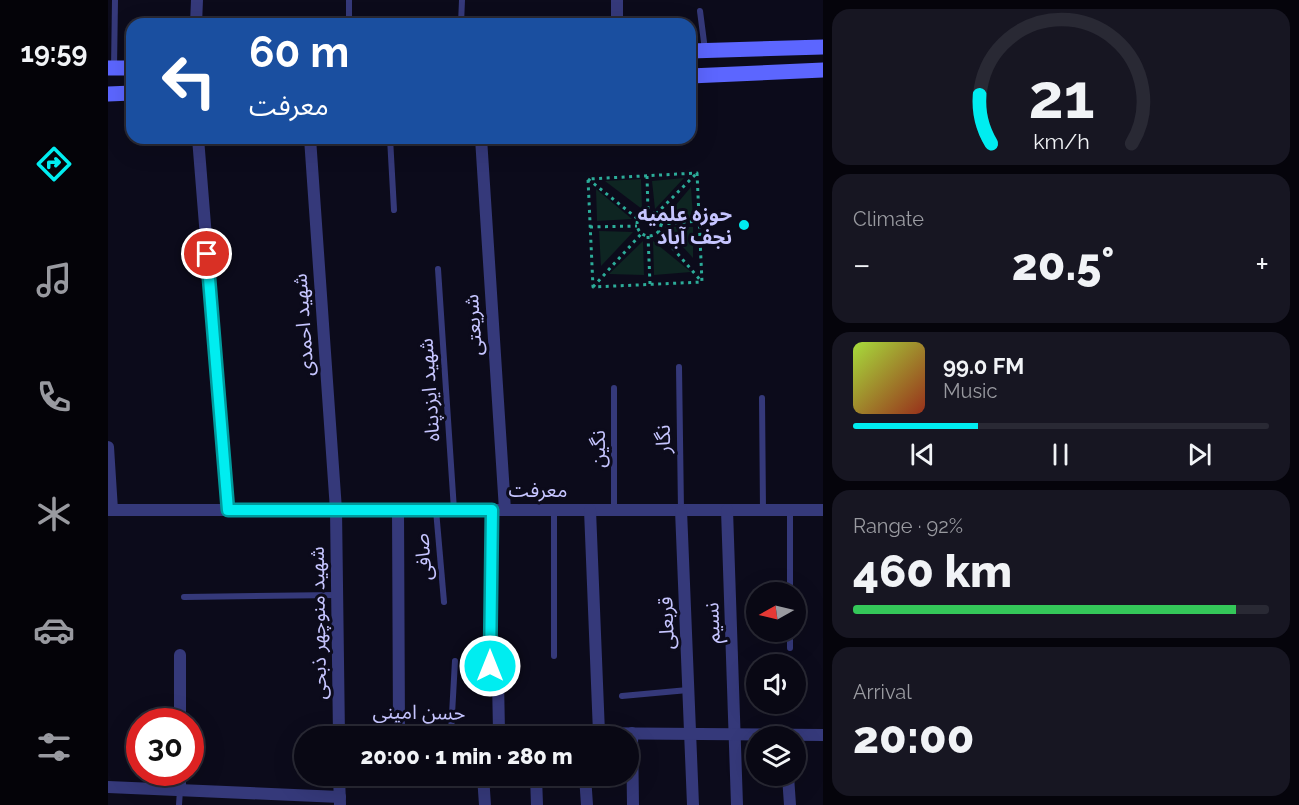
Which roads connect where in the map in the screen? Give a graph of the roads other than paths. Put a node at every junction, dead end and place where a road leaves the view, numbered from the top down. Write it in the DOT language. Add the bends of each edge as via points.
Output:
graph roads {
  1 [pos="115,0"];
  2 [pos="197,0"];
  3 [pos="349,0"];
  4 [pos="462,0"];
  5 [pos="617,0"];
  6 [pos="700,11"];
  7 [pos="196,18"];
  8 [pos="349,18"];
  9 [pos="461,18"];
  10 [pos="617,18"];
  11 [pos="823,47"];
  12 [pos="697,50"];
  13 [pos="111,68"];
  14 [pos="823,70"];
  15 [pos="696,76"];
  16 [pos="126,93"];
  17 [pos="108,94"];
  18 [pos="198,144"];
  19 [pos="310,144"];
  20 [pos="390,144"];
  21 [pos="481,144"];
  22 [pos="394,210"];
  23 [pos="438,269"];
  24 [pos="678,367"];
  25 [pos="614,388"];
  26 [pos="762,398"];
  27 [pos="108,447"];
  28 [pos="110,510"];
  29 [pos="228,510"];
  30 [pos="336,510"];
  31 [pos="398,510"];
  32 [pos="436,510"];
  33 [pos="454,510"];
  34 [pos="492,510"];
  35 [pos="505,510"];
  36 [pos="554,510"];
  37 [pos="590,510"];
  38 [pos="614,510"];
  39 [pos="681,510"];
  40 [pos="727,510"];
  41 [pos="763,510"];
  42 [pos="790,510"];
  43 [pos="823,510"];
  44 [pos="790,582"];
  45 [pos="337,595"];
  46 [pos="184,597"];
  47 [pos="444,602"];
  48 [pos="790,642"];
  49 [pos="790,648"];
  50 [pos="180,654"];
  51 [pos="554,656"];
  52 [pos="455,661"];
  53 [pos="688,690"];
  54 [pos="622,696"];
  55 [pos="180,708"];
  56 [pos="339,726"];
  57 [pos="399,726"];
  58 [pos="451,726"];
  59 [pos="499,726"];
  60 [pos="599,726"];
  61 [pos="639,733"];
  62 [pos="689,734"];
  63 [pos="735,734"];
  64 [pos="746,734"];
  65 [pos="806,735"];
  66 [pos="823,735"];
  67 [pos="180,786"];
  68 [pos="339,786"];
  69 [pos="484,786"];
  70 [pos="536,786"];
  71 [pos="586,786"];
  72 [pos="633,786"];
  73 [pos="789,786"];
  74 [pos="108,787"];
  75 [pos="180,790"];
  76 [pos="340,801"];
  77 [pos="179,805"];
  78 [pos="485,805"];
  79 [pos="537,805"];
  80 [pos="587,805"];
  81 [pos="633,805"];
  82 [pos="693,805"];
  83 [pos="737,805"];
  84 [pos="790,805"];
  1 -- 13 [label="lane"];
  2 -- 7 [label="street"];
  3 -- 8 [label="lane"];
  4 -- 9 [label="lane"];
  5 -- 10 [label="street"];
  6 -- 12 [label="lane"];
  11 -- 12 [label="main road"];
  14 -- 15 [label="main road"];
  16 -- 17 [label="main road"];
  18 -- 29 [label="street"];
  19 -- 30 [label="street, شهید احمدی"];
  20 -- 22 [label="lane"];
  21 -- 35 [label="street, شریعتی"];
  23 -- 33 [label="lane, شهید ایزدپناه"];
  24 -- 39 [label="lane, نگار"];
  25 -- 38 [label="lane, نگین"];
  26 -- 41 [label="lane"];
  27 -- 28 [label="street"];
  28 -- 29 [label="street, معرفت"];
  29 -- 30 [label="street, معرفت"];
  30 -- 31 [label="street, معرفت"];
  30 -- 45 [label="street, شهید منوچهر ذبحی"];
  31 -- 32 [label="street, معرفت"];
  31 -- 57 [label="street"];
  32 -- 33 [label="street, معرفت"];
  32 -- 47 [label="lane, صافی"];
  33 -- 34 [label="street, معرفت"];
  34 -- 35 [label="street, معرفت"];
  34 -- 59 [label="street" via="490,666 498,680"];
  35 -- 36 [label="street, معرفت"];
  36 -- 37 [label="street, معرفت"];
  36 -- 51 [label="lane"];
  37 -- 38 [label="street, معرفت"];
  37 -- 60 [label="street"];
  38 -- 39 [label="street, معرفت"];
  39 -- 40 [label="street, معرفت"];
  39 -- 53 [label="street, قربعلی"];
  40 -- 41 [label="street, معرفت"];
  40 -- 63 [label="street, نسیم"];
  41 -- 42 [label="street, معرفت"];
  42 -- 43 [label="street, معرفت"];
  42 -- 44 [label="lane"];
  45 -- 46 [label="lane"];
  45 -- 56 [label="street, شهید منوچهر ذبحی"];
  48 -- 49 [label="lane"];
  50 -- 55 [label="street"];
  52 -- 58 [label="lane"];
  53 -- 54 [label="lane"];
  53 -- 62 [label="street, قربعلی"];
  61 -- 62 [label="street, حسن امینی"];
  62 -- 63 [label="street, حسن امینی"];
  62 -- 82 [label="street, قربعلی"];
  63 -- 64 [label="street, حسن امینی"];
  63 -- 83 [label="street, نسیم"];
  65 -- 66 [label="street, حسن امینی"];
  67 -- 75 [label="street"];
  68 -- 76 [label="street"];
  69 -- 78 [label="street"];
  70 -- 79 [label="street"];
  71 -- 80 [label="street"];
  72 -- 81 [label="street"];
  73 -- 84 [label="street"];
  74 -- 75 [label="street"];
  75 -- 76 [label="street"];
  75 -- 77 [label="lane"];
}
